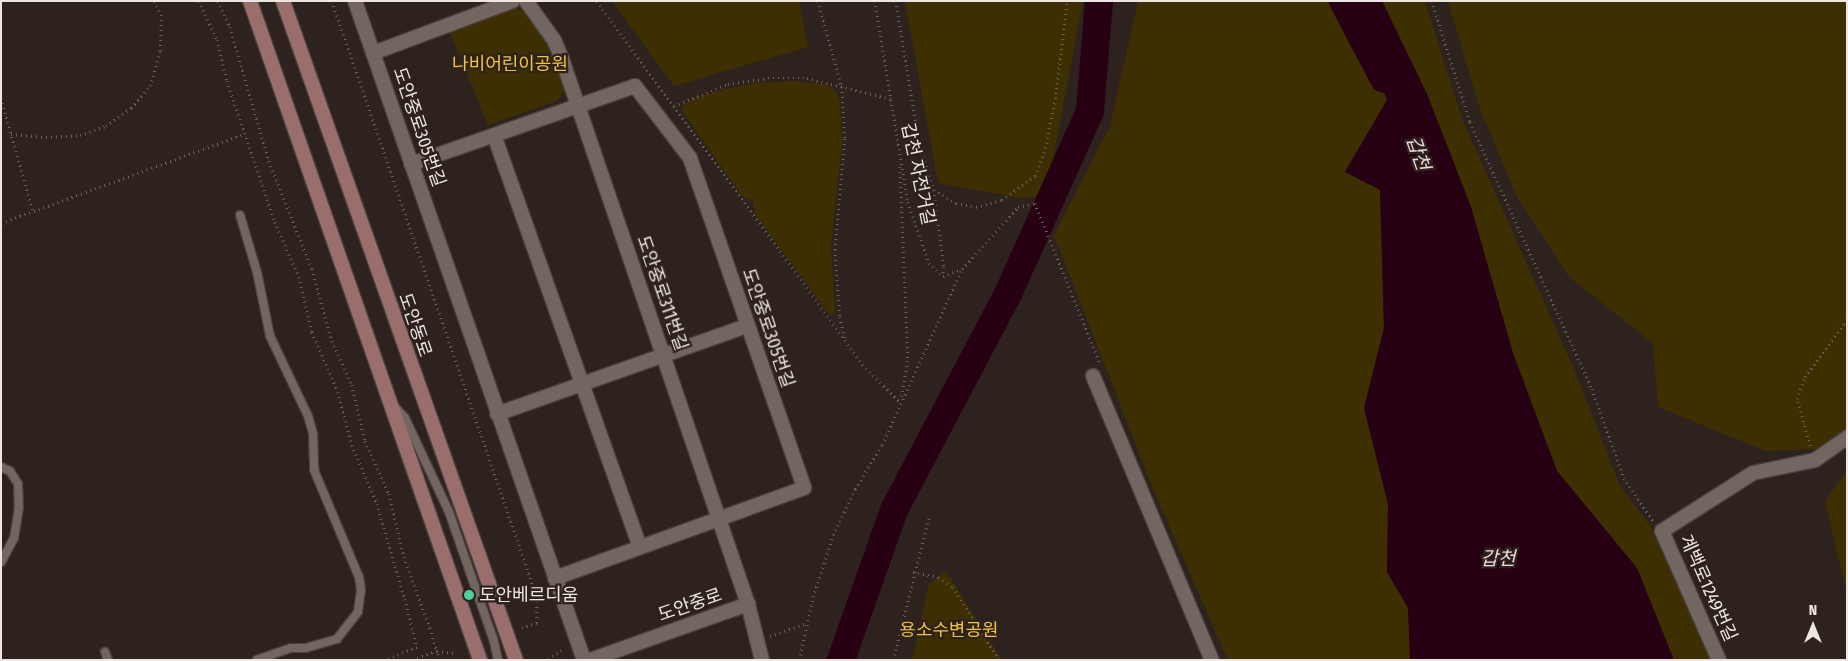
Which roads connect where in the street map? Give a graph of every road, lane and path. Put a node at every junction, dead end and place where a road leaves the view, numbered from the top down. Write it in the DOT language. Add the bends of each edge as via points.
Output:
graph roads {
  1 [pos="154,1"];
  2 [pos="199,1"];
  3 [pos="218,1"];
  4 [pos="250,1"];
  5 [pos="283,1"];
  6 [pos="332,1"];
  7 [pos="355,1"];
  8 [pos="513,1"];
  9 [pos="526,1"];
  10 [pos="597,1"];
  11 [pos="818,1"];
  12 [pos="875,1"];
  13 [pos="896,1"];
  14 [pos="1067,1"];
  15 [pos="1432,1"];
  16 [pos="373,53"];
  17 [pos="842,87"];
  18 [pos="1,98"];
  19 [pos="891,99"];
  20 [pos="578,106"];
  21 [pos="674,106"];
  22 [pos="12,134"];
  23 [pos="244,134"];
  24 [pos="494,135"];
  25 [pos="900,157"];
  26 [pos="411,164"];
  27 [pos="934,190"];
  28 [pos="33,211"];
  29 [pos="240,216"];
  30 [pos="1,223"];
  31 [pos="1050,239"];
  32 [pos="962,268"];
  33 [pos="943,276"];
  34 [pos="1847,320"];
  35 [pos="748,326"];
  36 [pos="846,340"];
  37 [pos="663,356"];
  38 [pos="1093,376"];
  39 [pos="582,384"];
  40 [pos="388,399"];
  41 [pos="900,402"];
  42 [pos="497,414"];
  43 [pos="1847,438"];
  44 [pos="1815,460"];
  45 [pos="1,467"];
  46 [pos="929,517"];
  47 [pos="719,519"];
  48 [pos="1662,531"];
  49 [pos="640,547"];
  50 [pos="1,562"];
  51 [pos="913,572"];
  52 [pos="555,578"];
  53 [pos="748,604"];
  54 [pos="807,623"];
  55 [pos="520,629"];
  56 [pos="760,640"];
  57 [pos="437,651"];
  58 [pos="454,653"];
  59 [pos="257,660"];
  60 [pos="386,660"];
  61 [pos="413,660"];
  62 [pos="439,660"];
  63 [pos="480,660"];
  64 [pos="498,660"];
  65 [pos="516,660"];
  66 [pos="584,660"];
  67 [pos="590,660"];
  68 [pos="762,660"];
  69 [pos="799,660"];
  70 [pos="893,660"];
  71 [pos="999,660"];
  72 [pos="1212,660"];
  73 [pos="1719,660"];
  1 -- 22 [label="path" via="161,16 160,51 150,86 131,108 106,126 80,135"];
  2 -- 23 [label="path" via="217,40"];
  3 -- 57 [label="path" via="230,26 269,161 312,269 332,341 352,385 365,441 389,494 404,557"];
  4 -- 40 [label="main road"];
  5 -- 65 [label="main road, 도안동로"];
  6 -- 55 [label="path" via="537,597 537,622"];
  7 -- 16 [label="street, 도안중로305번길"];
  8 -- 16 [label="street"];
  9 -- 20 [label="street, 도안중로311번길" via="554,40"];
  10 -- 21 [label="path"];
  11 -- 17 [label="path"];
  12 -- 19 [label="path, 갑천 자전거길"];
  13 -- 27 [label="path" via="918,142"];
  14 -- 27 [label="path" via="1055,99 1044,153 1035,176 1002,200 976,207 956,203"];
  15 -- 48 [label="path" via="1470,122 1592,389 1624,478 1643,510"];
  16 -- 26 [label="street, 도안중로305번길"];
  17 -- 19 [label="path"];
  17 -- 21 [label="path" via="807,78 768,78 728,84"];
  17 -- 36 [label="path" via="844,139 835,250 840,317"];
  18 -- 22 [label="path"];
  19 -- 25 [label="path, 갑천 자전거길"];
  20 -- 24 [label="street"];
  20 -- 35 [label="street, 도안중로305번길" via="635,86 690,158"];
  20 -- 37 [label="street, 도안중로311번길"];
  21 -- 36 [label="path"];
  22 -- 28 [label="path"];
  23 -- 28 [label="path"];
  23 -- 60 [label="path" via="275,222 299,277 312,332 338,392 352,445 377,504 405,599 417,646"];
  24 -- 26 [label="street"];
  24 -- 39 [label="street"];
  25 -- 33 [label="path, 갑천 자전거길" via="917,232 929,263"];
  25 -- 41 [label="path" via="908,361"];
  26 -- 42 [label="street, 도안중로305번길"];
  27 -- 33 [label="path"];
  28 -- 30 [label="path"];
  29 -- 59 [label="lane" via="258,272 270,336 308,416 313,434 314,470 359,577 361,590 358,612 337,639 306,648 291,648"];
  31 -- 32 [label="path" via="1035,203 1018,207"];
  32 -- 33 [label="path"];
  32 -- 41 [label="path" via="945,301 928,348"];
  34 -- 44 [label="path" via="1836,330 1805,377 1798,400"];
  35 -- 37 [label="street"];
  35 -- 47 [label="street, 도안중로305번길" via="804,488"];
  36 -- 41 [label="path" via="866,368"];
  37 -- 39 [label="street"];
  37 -- 47 [label="street, 도안중로311번길"];
  38 -- 72 [label="street"];
  39 -- 42 [label="street"];
  39 -- 49 [label="street"];
  40 -- 63 [label="main road"];
  40 -- 64 [label="lane" via="405,418 448,512"];
  41 -- 54 [label="path" via="882,445 855,489 833,535"];
  42 -- 52 [label="street, 도안중로305번길"];
  43 -- 44 [label="street, 계백로1249번길"];
  44 -- 48 [label="street, 계백로1249번길" via="1754,474"];
  45 -- 50 [label="lane" via="10,471 18,484 19,507 14,538"];
  46 -- 51 [label="path"];
  47 -- 49 [label="street, 도안중로305번길"];
  47 -- 53 [label="street, 도안중로311번길"];
  48 -- 73 [label="street, 계백로1249번길"];
  49 -- 52 [label="street, 도안중로305번길"];
  51 -- 70 [label="path"];
  51 -- 71 [label="path" via="939,577 953,587"];
  52 -- 66 [label="street, 도안중로305번길"];
  53 -- 56 [label="street, 도안중로"];
  53 -- 67 [label="street, 도안중로"];
  54 -- 56 [label="path"];
  54 -- 69 [label="path"];
  56 -- 68 [label="street, 도안중로"];
  57 -- 58 [label="path"];
  57 -- 61 [label="path"];
  57 -- 62 [label="path"];
}
